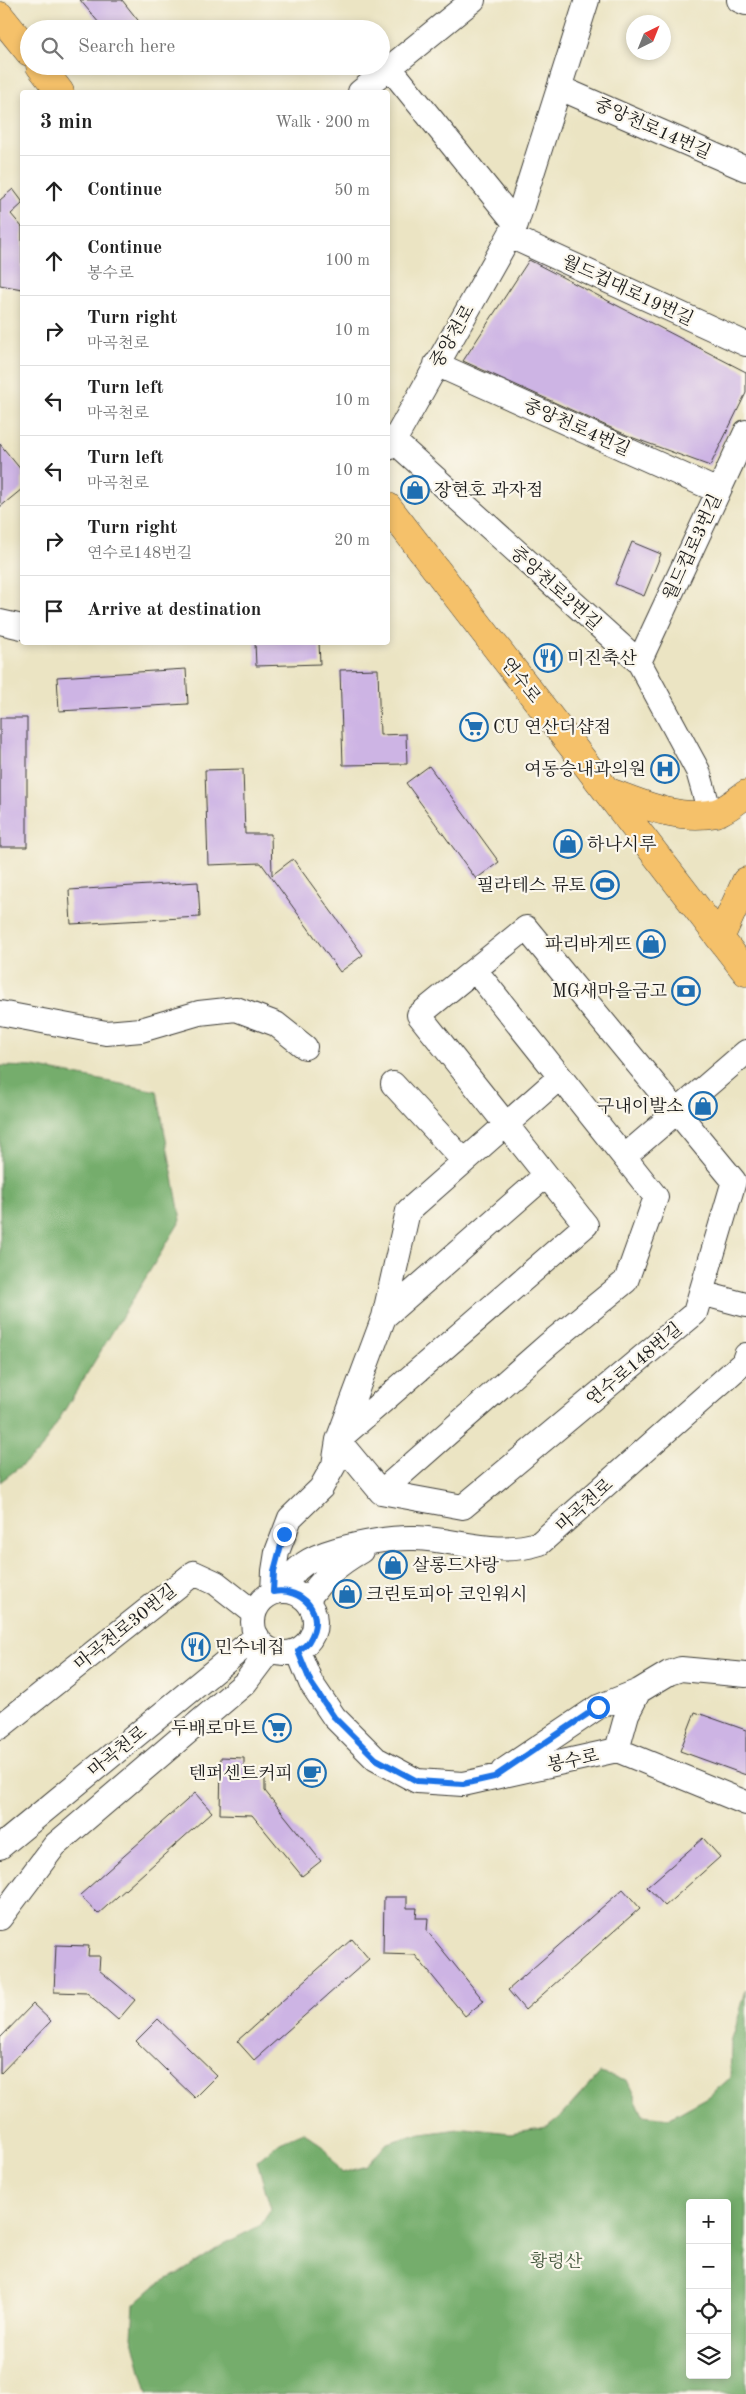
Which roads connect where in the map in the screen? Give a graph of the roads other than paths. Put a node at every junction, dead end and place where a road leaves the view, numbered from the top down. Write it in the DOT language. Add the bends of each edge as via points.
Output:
graph roads {
  1 [pos="473,0"];
  2 [pos="587,0"];
  3 [pos="739,0"];
  4 [pos="746,3"];
  5 [pos="0,16"];
  6 [pos="20,46"];
  7 [pos="390,68"];
  8 [pos="45,75"];
  9 [pos="381,75"];
  10 [pos="560,88"];
  11 [pos="58,90"];
  12 [pos="362,90"];
  13 [pos="746,169"];
  14 [pos="513,230"];
  15 [pos="746,344"];
  16 [pos="436,364"];
  17 [pos="746,432"];
  18 [pos="391,444"];
  19 [pos="718,491"];
  20 [pos="390,510"];
  21 [pos="0,622"];
  22 [pos="20,627"];
  23 [pos="639,662"];
  24 [pos="606,791"];
  25 [pos="746,794"];
  26 [pos="710,813"];
  27 [pos="746,881"];
  28 [pos="720,938"];
  29 [pos="474,970"];
  30 [pos="746,972"];
  31 [pos="0,1013"];
  32 [pos="305,1047"];
  33 [pos="746,1052"];
  34 [pos="560,1077"];
  35 [pos="393,1084"];
  36 [pos="677,1112"];
  37 [pos="506,1124"];
  38 [pos="624,1157"];
  39 [pos="464,1161"];
  40 [pos="546,1175"];
  41 [pos="701,1293"];
  42 [pos="746,1305"];
  43 [pos="384,1317"];
  44 [pos="746,1355"];
  45 [pos="338,1440"];
  46 [pos="381,1492"];
  47 [pos="463,1507"];
  48 [pos="378,1541"];
  49 [pos="462,1544"];
  50 [pos="278,1591"];
  51 [pos="307,1601"];
  52 [pos="253,1612"];
  53 [pos="263,1643"];
  54 [pos="298,1651"];
  55 [pos="746,1675"];
  56 [pos="638,1691"];
  57 [pos="0,1727"];
  58 [pos="617,1750"];
  59 [pos="494,1777"];
  60 [pos="746,1803"];
  61 [pos="0,1847"];
  62 [pos="0,1918"];
  1 -- 7 [label="street"];
  2 -- 10 [label="street, 중앙천로"];
  3 -- 4 [label="street"];
  5 -- 6 [label="main road"];
  7 -- 14 [label="street"];
  8 -- 11 [label="main road"];
  9 -- 12 [label="street"];
  10 -- 13 [label="street, 중앙천로14번길"];
  10 -- 14 [label="street, 중앙천로"];
  14 -- 15 [label="street, 월드컵대로19번길"];
  14 -- 16 [label="street, 중앙천로"];
  16 -- 18 [label="street, 중앙천로"];
  16 -- 19 [label="street, 중앙천로4번길"];
  17 -- 19 [label="street, 월드컵로3번길"];
  18 -- 23 [label="street, 중앙천로2번길"];
  19 -- 23 [label="street, 월드컵로3번길"];
  20 -- 24 [label="main road, 연수로"];
  21 -- 22 [label="street"];
  23 -- 26 [label="street, 중앙천로2번길" via="698,771"];
  24 -- 26 [label="main road" via="652,808 688,815"];
  24 -- 28 [label="main road, 연수로"];
  25 -- 26 [label="main road"];
  27 -- 28 [label="main road"];
  28 -- 30 [label="main road, 연수로"];
  29 -- 34 [label="street"];
  29 -- 36 [label="street, 연수로148번길" via="526,928"];
  29 -- 37 [label="street, 연수로148번길" via="419,1015"];
  31 -- 32 [label="street" via="106,1033 141,1030 199,1013 236,1009 276,1024"];
  33 -- 36 [label="street"];
  34 -- 37 [label="street"];
  34 -- 38 [label="street"];
  35 -- 39 [label="street"];
  36 -- 38 [label="street"];
  36 -- 41 [label="street, 연수로148번길" via="734,1181"];
  37 -- 39 [label="street"];
  37 -- 40 [label="street, 연수로148번길"];
  38 -- 46 [label="street" via="656,1198 626,1281 549,1344"];
  39 -- 43 [label="street" via="408,1211"];
  40 -- 43 [label="street"];
  40 -- 45 [label="street, 연수로148번길" via="586,1226"];
  41 -- 42 [label="street"];
  41 -- 47 [label="street, 연수로148번길" via="695,1313"];
  43 -- 45 [label="street"];
  44 -- 49 [label="street, 마곡천로" via="743,1363 540,1543 508,1550"];
  45 -- 46 [label="street"];
  45 -- 50 [label="street" via="334,1465 322,1488 290,1518 277,1552 274,1571"];
  46 -- 47 [label="street"];
  47 -- 49 [label="street"];
  48 -- 49 [label="street, 마곡천로" via="414,1538"];
  48 -- 50 [label="street, 마곡천로" via="358,1543 317,1556 302,1564"];
  48 -- 51 [label="street, 마곡천로" via="329,1572"];
  50 -- 51 [label="street" via="297,1593"];
  50 -- 52 [label="street, 마곡천로" via="261,1600"];
  51 -- 54 [label="street" via="314,1614 315,1628 309,1642"];
  52 -- 53 [label="street" via="252,1628"];
  52 -- 57 [label="street, 마곡천로30번길" via="216,1583 194,1573"];
  53 -- 54 [label="street" via="284,1654"];
  53 -- 61 [label="street, 마곡천로"];
  53 -- 62 [label="street" via="244,1683 55,1845"];
  54 -- 59 [label="street, 봉수로" via="311,1683 334,1717 376,1759 417,1781 463,1784"];
  55 -- 56 [label="street" via="681,1669"];
  56 -- 58 [label="street, 봉수로" via="627,1714"];
  56 -- 59 [label="street" via="598,1707"];
  58 -- 59 [label="street, 봉수로"];
  58 -- 60 [label="street"];
}
